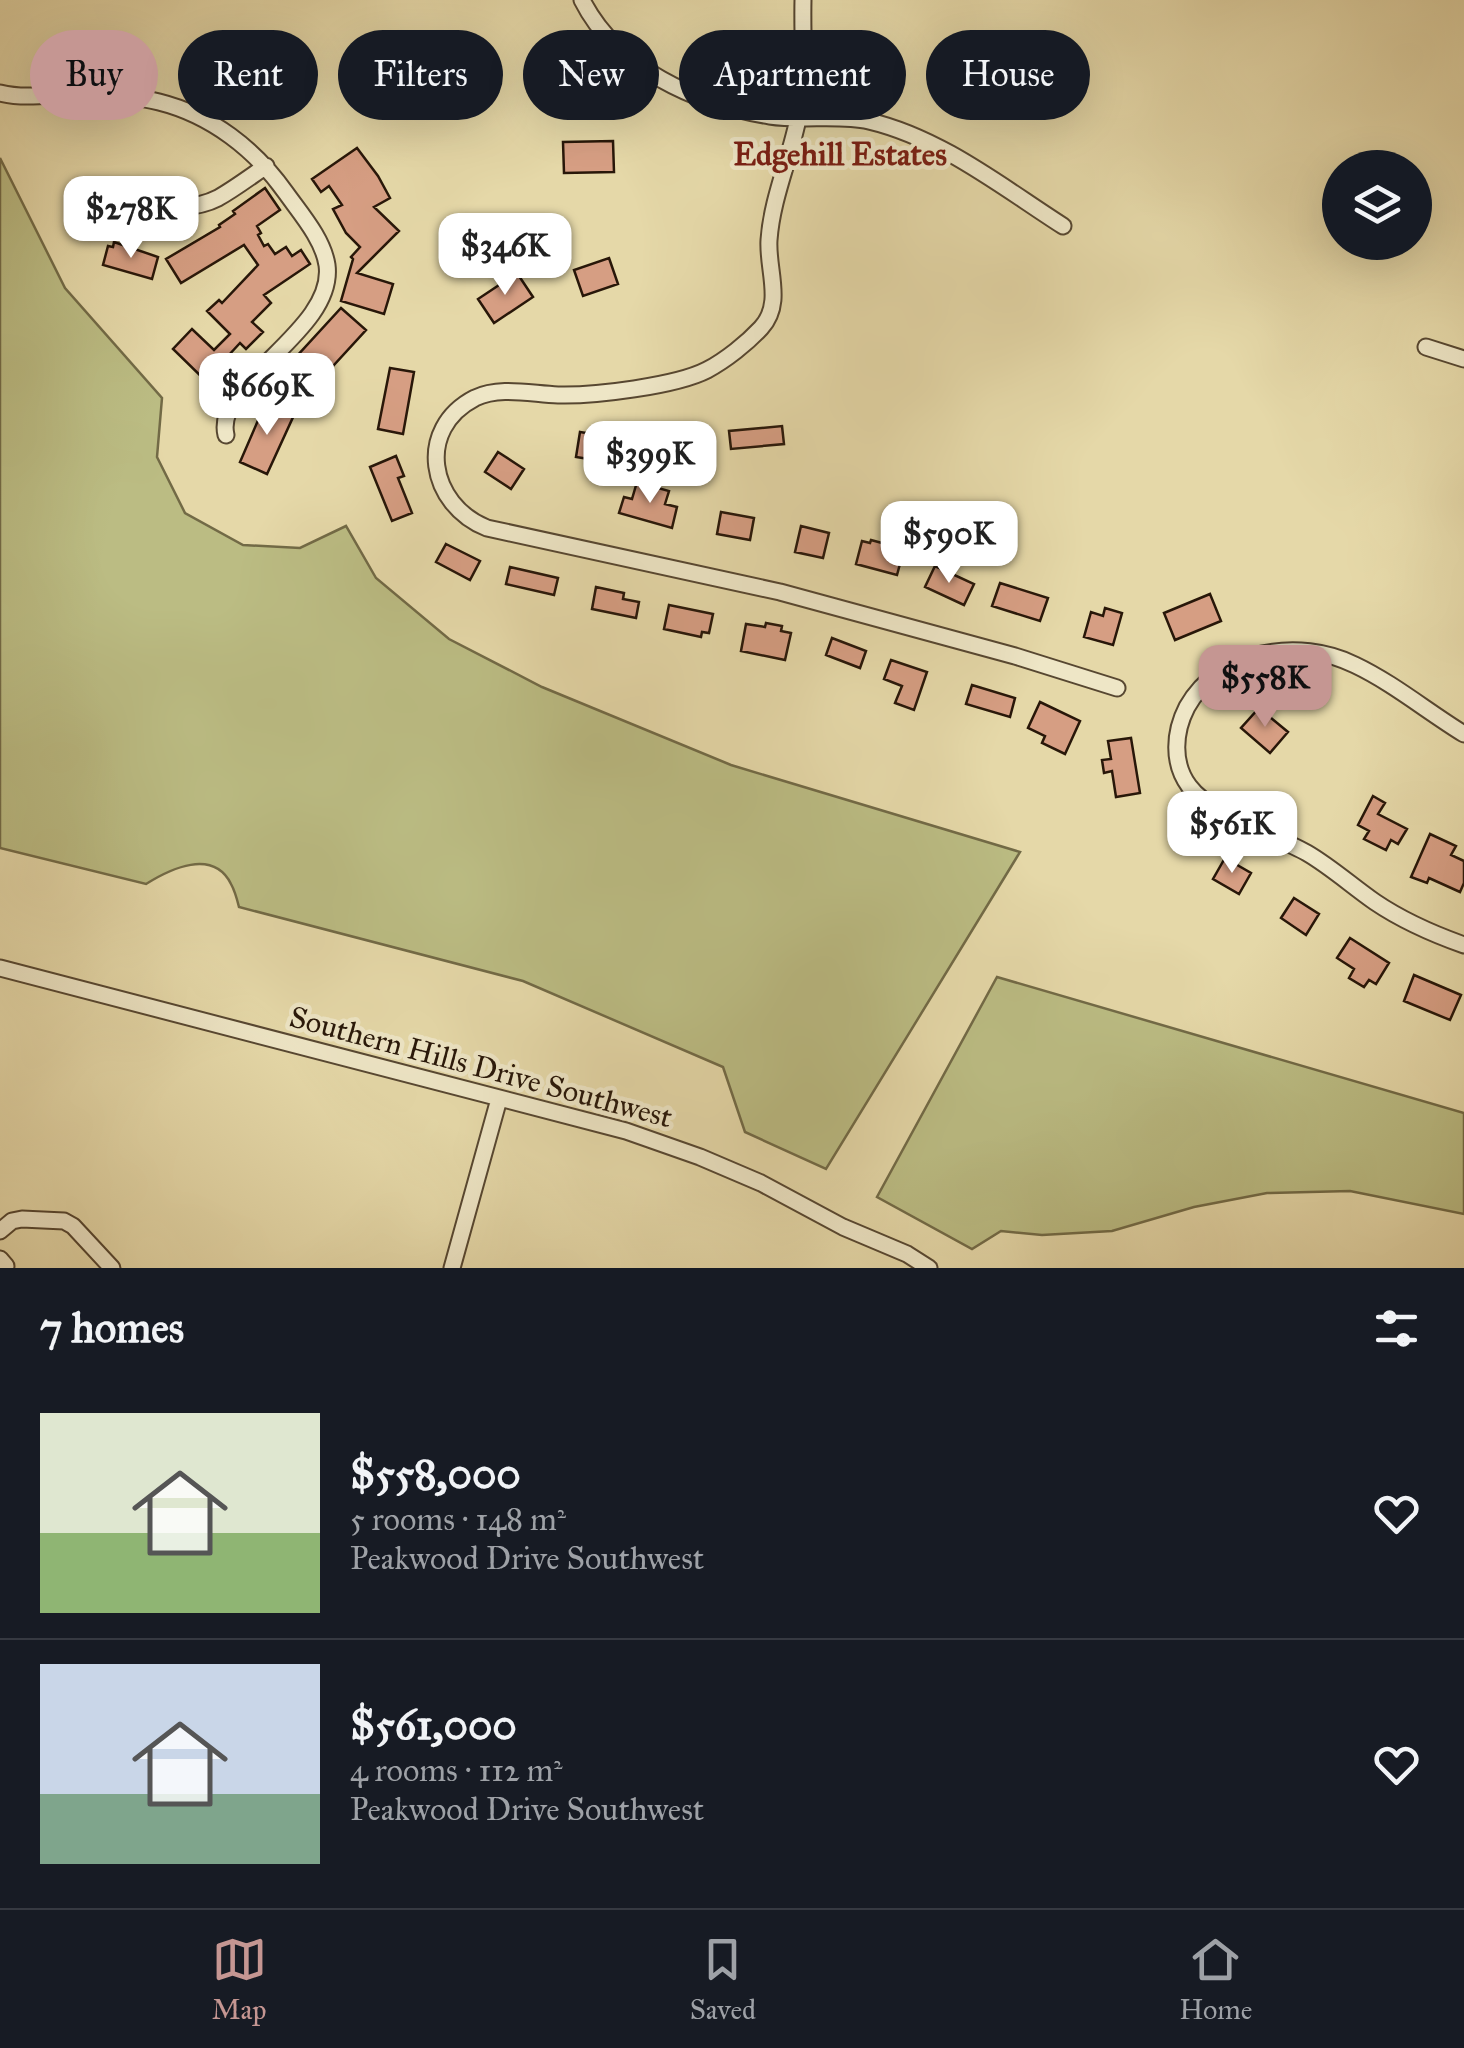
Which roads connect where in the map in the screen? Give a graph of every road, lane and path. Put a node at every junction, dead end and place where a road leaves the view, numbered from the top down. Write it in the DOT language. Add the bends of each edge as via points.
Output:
graph roads {
  1 [pos="582,0"];
  2 [pos="802,0"];
  3 [pos="802,30"];
  4 [pos="679,85"];
  5 [pos="0,93"];
  6 [pos="797,120"];
  7 [pos="867,120"];
  8 [pos="266,166"];
  9 [pos="110,217"];
  10 [pos="1063,226"];
  11 [pos="1426,347"];
  12 [pos="1464,360"];
  13 [pos="226,435"];
  14 [pos="1117,688"];
  15 [pos="1464,734"];
  16 [pos="1464,945"];
  17 [pos="0,968"];
  18 [pos="499,1099"];
  19 [pos="0,1231"];
  20 [pos="112,1268"];
  21 [pos="452,1268"];
  22 [pos="929,1268"];
  1 -- 4 [label="street" via="613,44 648,72"];
  2 -- 3 [label="street"];
  5 -- 8 [label="street" via="158,101 203,118"];
  6 -- 14 [label="street" via="770,223 774,306 761,328 722,361 687,378 596,394 502,391 476,398 451,418 440,440 436,467 447,498 488,528 780,592"];
  7 -- 10 [label="street" via="939,146"];
  8 -- 9 [label="street" via="199,205 121,205"];
  8 -- 13 [label="street" via="322,247 328,277 313,314 235,399"];
  11 -- 12 [label="street"];
  15 -- 16 [label="street" via="1336,656 1268,653 1233,663 1203,685 1181,722 1176,756 1188,784 1210,806 1309,854 1406,921"];
  17 -- 18 [label="street, Southern Hills Drive Southwest"];
  18 -- 21 [label="street"];
  18 -- 22 [label="street, Southern Hills Drive Southwest" via="700,1156"];
  19 -- 20 [label="street" via="22,1219 64,1222"];
}
